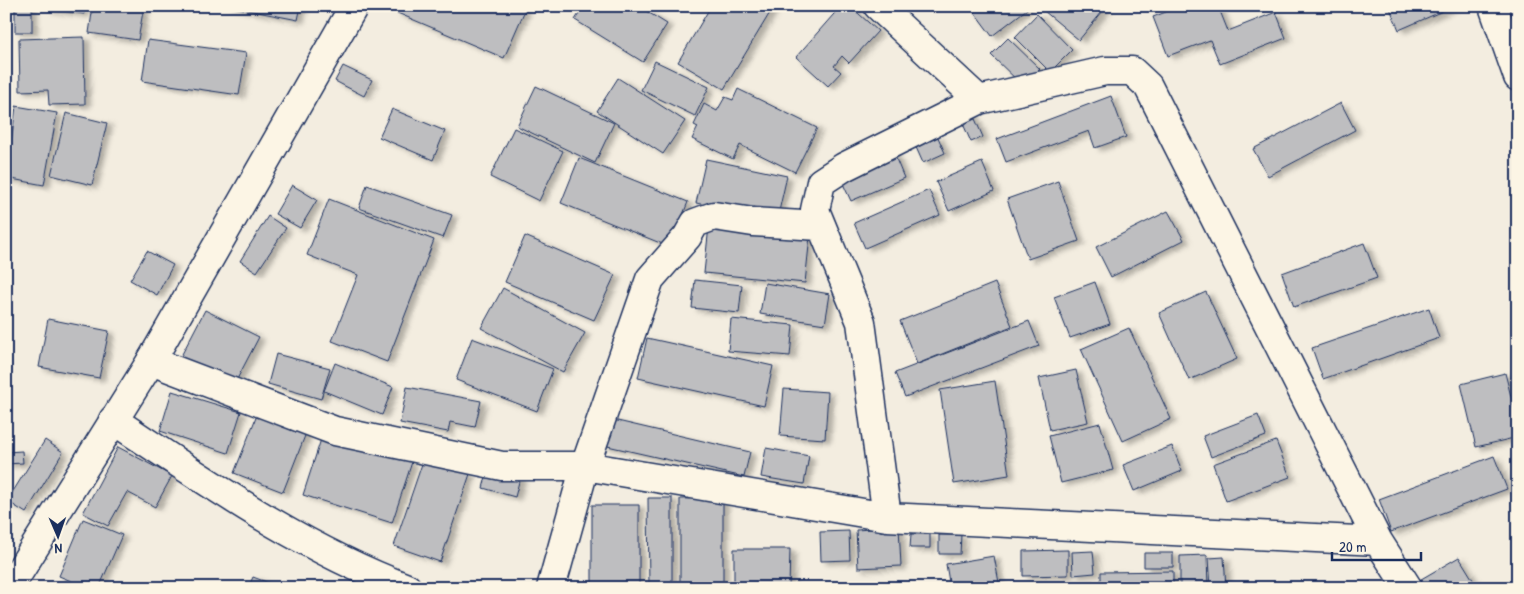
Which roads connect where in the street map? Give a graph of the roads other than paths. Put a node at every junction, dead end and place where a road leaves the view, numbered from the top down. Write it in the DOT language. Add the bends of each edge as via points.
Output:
graph roads {
  1 [pos="354,6"];
  2 [pos="878,6"];
  3 [pos="1494,6"];
  4 [pos="1518,76"];
  5 [pos="979,100"];
  6 [pos="820,226"];
  7 [pos="151,361"];
  8 [pos="113,420"];
  9 [pos="585,466"];
  10 [pos="887,517"];
  11 [pos="1378,541"];
  12 [pos="9,588"];
  13 [pos="407,588"];
  14 [pos="551,588"];
  15 [pos="1408,588"];
  1 -- 7 [label="street"];
  2 -- 5 [label="street"];
  3 -- 4 [label="street"];
  5 -- 6 [label="street" via="844,167 822,182 815,210"];
  5 -- 11 [label="street" via="1105,71 1132,71 1148,86"];
  6 -- 9 [label="street" via="714,216 695,222 687,237 650,279"];
  6 -- 10 [label="street" via="861,322"];
  7 -- 8 [label="street"];
  7 -- 9 [label="street" via="335,431 502,466"];
  8 -- 12 [label="street"];
  8 -- 13 [label="street" via="238,503 369,574"];
  9 -- 10 [label="street"];
  9 -- 14 [label="street"];
  10 -- 11 [label="street"];
  11 -- 15 [label="street"];
}
